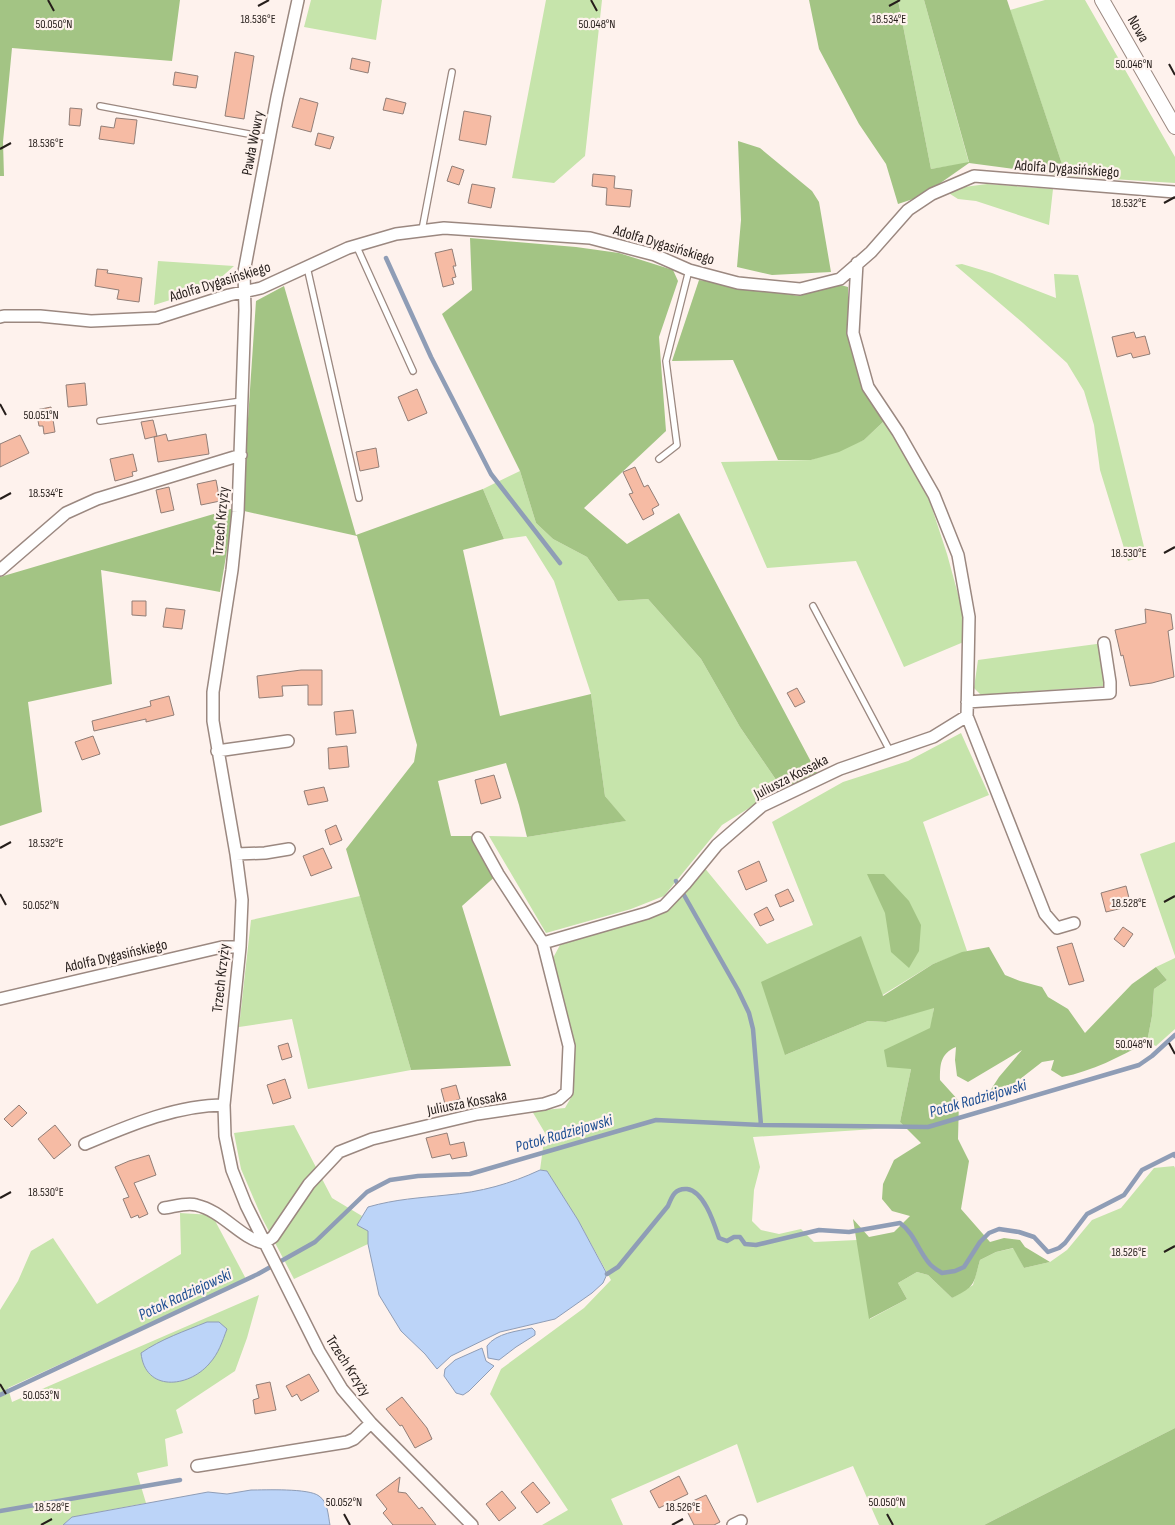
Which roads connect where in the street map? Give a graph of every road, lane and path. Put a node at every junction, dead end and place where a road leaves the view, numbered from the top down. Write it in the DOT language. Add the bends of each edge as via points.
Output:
graph roads {
  1 [pos="298,0"];
  2 [pos="1102,0"];
  3 [pos="452,72"];
  4 [pos="100,106"];
  5 [pos="1175,127"];
  6 [pos="270,138"];
  7 [pos="1175,192"];
  8 [pos="422,230"];
  9 [pos="356,245"];
  10 [pos="857,263"];
  11 [pos="307,267"];
  12 [pos="689,270"];
  13 [pos="245,292"];
  14 [pos="0,317"];
  15 [pos="413,371"];
  16 [pos="242,401"];
  17 [pos="100,422"];
  18 [pos="241,455"];
  19 [pos="659,459"];
  20 [pos="359,498"];
  21 [pos="0,570"];
  22 [pos="813,606"];
  23 [pos="1104,643"];
  24 [pos="967,702"];
  25 [pos="967,716"];
  26 [pos="288,741"];
  27 [pos="217,751"];
  28 [pos="890,751"];
  29 [pos="478,838"];
  30 [pos="289,850"];
  31 [pos="236,854"];
  32 [pos="1074,923"];
  33 [pos="544,942"];
  34 [pos="240,947"];
  35 [pos="0,999"];
  36 [pos="224,1105"];
  37 [pos="85,1144"];
  38 [pos="164,1208"];
  39 [pos="264,1243"];
  40 [pos="371,1423"];
  41 [pos="197,1466"];
  42 [pos="472,1525"];
  1 -- 6 [label="street, Pawła Wowry"];
  2 -- 5 [label="street, Nowa"];
  3 -- 8 [label="lane"];
  4 -- 6 [label="lane"];
  6 -- 13 [label="street, Pawła Wowry" via="244,272"];
  7 -- 10 [label="street, Adolfa Dygasińskiego" via="974,176 932,194 908,210"];
  8 -- 9 [label="street, Adolfa Dygasińskiego"];
  8 -- 12 [label="street, Adolfa Dygasińskiego" via="444,228 590,238 655,255"];
  9 -- 11 [label="street, Adolfa Dygasińskiego"];
  9 -- 15 [label="lane"];
  10 -- 12 [label="street, Adolfa Dygasińskiego" via="840,279 800,289 738,283"];
  10 -- 24 [label="street" via="853,333 868,387 934,495 958,555 969,617"];
  11 -- 13 [label="street, Adolfa Dygasińskiego"];
  11 -- 20 [label="lane"];
  12 -- 19 [label="lane" via="666,361 677,445"];
  13 -- 14 [label="street, Adolfa Dygasińskiego" via="156,318 91,321 40,316"];
  13 -- 16 [label="street, Trzech Krzyży"];
  16 -- 17 [label="lane"];
  16 -- 18 [label="street, Trzech Krzyży"];
  18 -- 21 [label="street" via="97,499 66,513"];
  18 -- 27 [label="street, Trzech Krzyży" via="235,543 213,692"];
  22 -- 28 [label="lane"];
  23 -- 24 [label="street" via="1110,693"];
  24 -- 25 [label="street"];
  25 -- 28 [label="street, Juliusza Kossaka" via="933,737"];
  25 -- 32 [label="street" via="1045,914 1057,928"];
  26 -- 27 [label="street"];
  27 -- 31 [label="street, Trzech Krzyży"];
  28 -- 33 [label="street, Juliusza Kossaka" via="840,769 762,806 717,845 664,906"];
  29 -- 33 [label="street, Juliusza Kossaka"];
  30 -- 31 [label="street"];
  31 -- 34 [label="street, Trzech Krzyży" via="242,900"];
  33 -- 39 [label="street, Juliusza Kossaka" via="569,1046 567,1092 559,1100 544,1104 477,1114 372,1139 338,1152 309,1184 273,1237"];
  34 -- 35 [label="street, Adolfa Dygasińskiego" via="222,947"];
  34 -- 36 [label="street, Trzech Krzyży"];
  36 -- 37 [label="street" via="165,1115"];
  36 -- 39 [label="street, Trzech Krzyży" via="225,1136 232,1170"];
  38 -- 39 [label="street" via="194,1204 215,1212 255,1241"];
  39 -- 40 [label="street, Trzech Krzyży" via="319,1351 342,1389"];
  40 -- 41 [label="street" via="347,1442"];
  40 -- 42 [label="street, Trzech Krzyży"];
}
